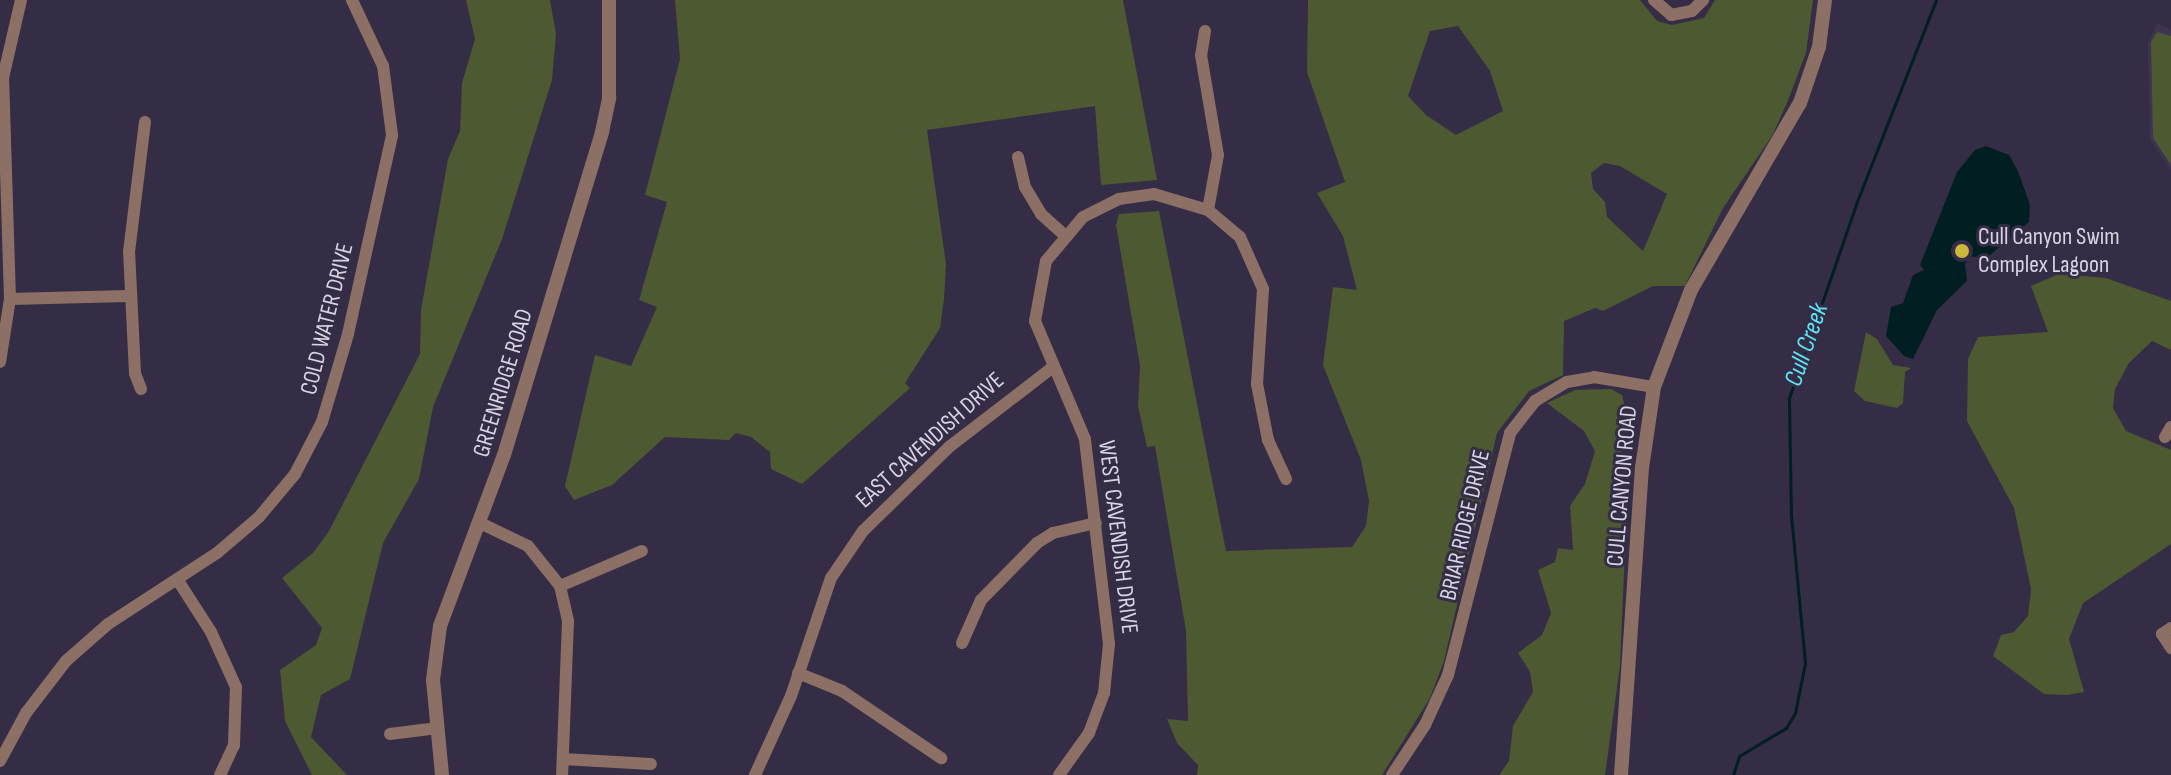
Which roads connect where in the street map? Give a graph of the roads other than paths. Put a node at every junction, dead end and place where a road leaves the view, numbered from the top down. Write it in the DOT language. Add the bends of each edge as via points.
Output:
graph roads {
  1 [pos="21,0"];
  2 [pos="352,0"];
  3 [pos="609,0"];
  4 [pos="1654,0"];
  5 [pos="1703,0"];
  6 [pos="1825,0"];
  7 [pos="1205,31"];
  8 [pos="145,122"];
  9 [pos="1018,157"];
  10 [pos="1208,210"];
  11 [pos="1064,235"];
  12 [pos="128,296"];
  13 [pos="10,299"];
  14 [pos="0,362"];
  15 [pos="1052,368"];
  16 [pos="1654,387"];
  17 [pos="141,389"];
  18 [pos="1286,479"];
  19 [pos="480,523"];
  20 [pos="1096,523"];
  21 [pos="642,551"];
  22 [pos="177,579"];
  23 [pos="560,586"];
  24 [pos="2171,628"];
  25 [pos="962,643"];
  26 [pos="2171,648"];
  27 [pos="798,673"];
  28 [pos="438,728"];
  29 [pos="390,734"];
  30 [pos="941,758"];
  31 [pos="563,759"];
  32 [pos="0,761"];
  33 [pos="651,764"];
  34 [pos="220,775"];
  35 [pos="442,775"];
  36 [pos="562,775"];
  37 [pos="755,775"];
  38 [pos="1059,775"];
  39 [pos="1392,775"];
  40 [pos="1621,775"];
  1 -- 13 [label="street" via="3,78"];
  2 -- 22 [label="street, COLD WATER DRIVE" via="383,66 392,135 336,385 305,457 284,489 238,536"];
  3 -- 19 [label="street, GREENRIDGE ROAD" via="611,74 602,132"];
  4 -- 5 [label="street" via="1671,15 1692,11"];
  6 -- 16 [label="street, CULL CANYON ROAD" via="1807,87 1691,290"];
  7 -- 10 [label="street" via="1201,55 1218,155"];
  8 -- 12 [label="street" via="131,206"];
  9 -- 11 [label="street" via="1036,205"];
  10 -- 11 [label="street, WEST CAVENDISH DRIVE" via="1179,198 1134,196 1103,204"];
  10 -- 18 [label="street, WEST CAVENDISH DRIVE" via="1240,237 1258,272 1264,303 1257,384 1268,440"];
  11 -- 15 [label="street, WEST CAVENDISH DRIVE" via="1042,271 1036,308 1039,335"];
  12 -- 13 [label="street"];
  12 -- 17 [label="street"];
  13 -- 14 [label="street"];
  15 -- 20 [label="street, WEST CAVENDISH DRIVE" via="1085,439"];
  15 -- 27 [label="street, EAST CAVENDISH DRIVE" via="997,405 871,522 831,578"];
  16 -- 39 [label="street, BRIAR RIDGE DRIVE" via="1594,377 1567,382 1535,401 1510,433 1448,675 1425,725"];
  16 -- 40 [label="street, CULL CANYON ROAD" via="1642,468"];
  19 -- 23 [label="street" via="528,546"];
  19 -- 28 [label="street, GREENRIDGE ROAD" via="440,626 433,680"];
  20 -- 25 [label="street" via="1053,533 1037,543 981,600"];
  20 -- 38 [label="street, WEST CAVENDISH DRIVE" via="1107,611 1107,672 1089,733"];
  21 -- 23 [label="street"];
  22 -- 32 [label="street, COLD WATER DRIVE" via="108,624 66,661 26,713"];
  22 -- 34 [label="street" via="211,632 236,687 234,745"];
  23 -- 31 [label="street" via="568,621"];
  24 -- 26 [label="street" via="2162,634"];
  27 -- 30 [label="street" via="842,691"];
  27 -- 37 [label="street, EAST CAVENDISH DRIVE"];
  28 -- 29 [label="street"];
  28 -- 35 [label="street, GREENRIDGE ROAD"];
  31 -- 33 [label="street"];
  31 -- 36 [label="street"];
}
